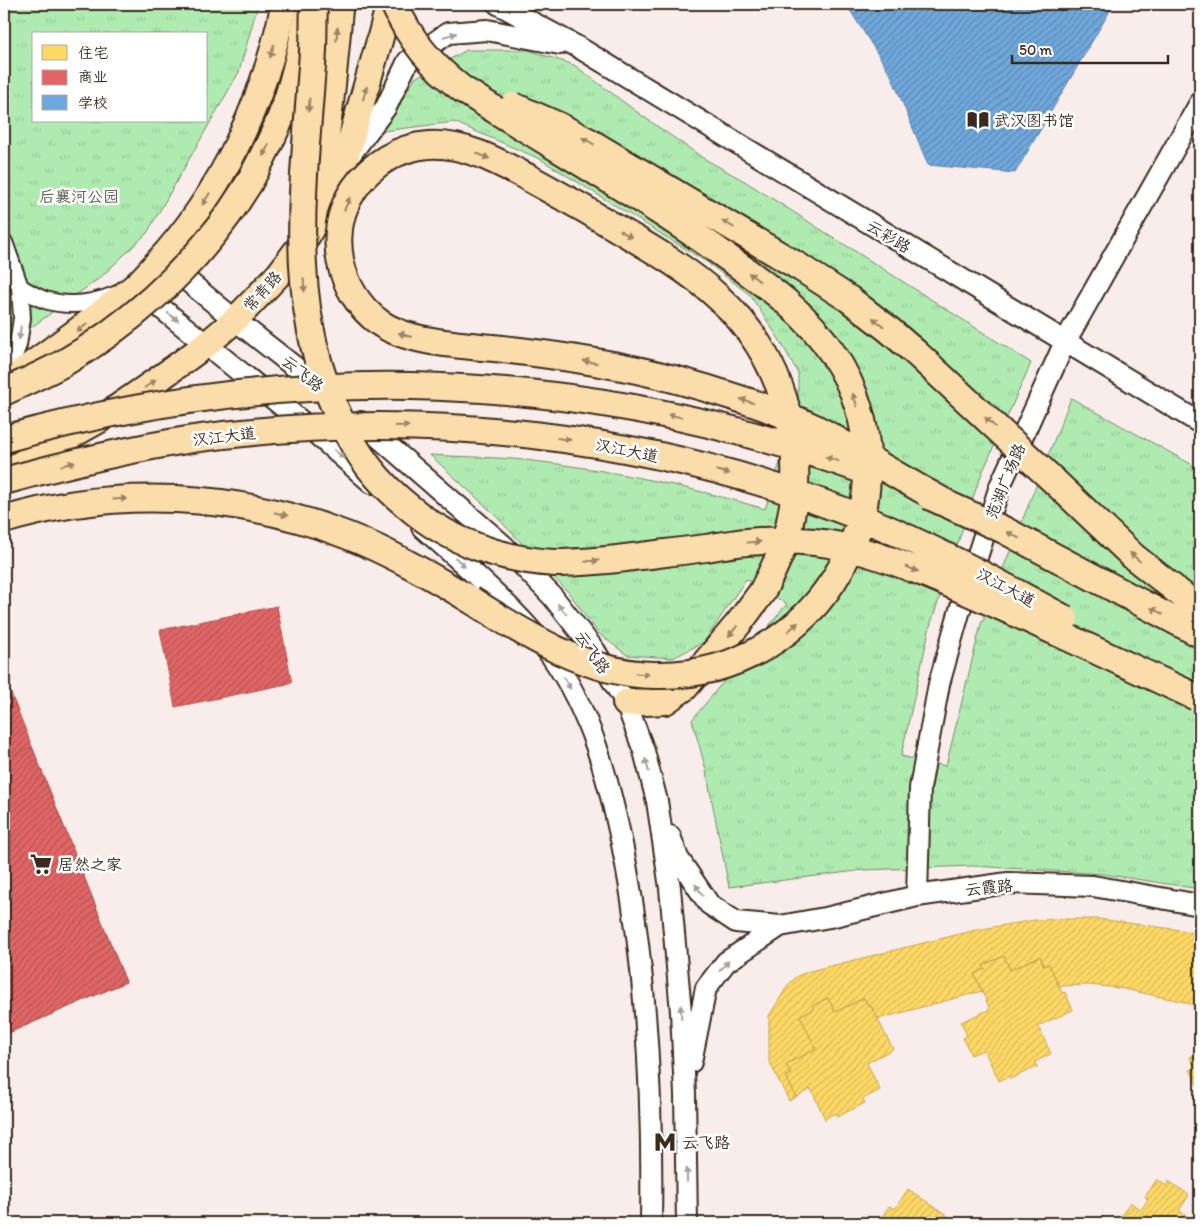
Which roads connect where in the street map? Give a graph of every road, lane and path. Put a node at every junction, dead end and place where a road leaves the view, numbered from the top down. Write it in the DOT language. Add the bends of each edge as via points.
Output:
graph roads {
  1 [pos="284,4"];
  2 [pos="310,4"];
  3 [pos="314,4"];
  4 [pos="340,4"];
  5 [pos="389,4"];
  6 [pos="394,4"];
  7 [pos="498,4"];
  8 [pos="578,47"];
  9 [pos="462,90"];
  10 [pos="1200,103"];
  11 [pos="344,163"];
  12 [pos="306,238"];
  13 [pos="4,242"];
  14 [pos="161,259"];
  15 [pos="135,286"];
  16 [pos="20,288"];
  17 [pos="235,320"];
  18 [pos="1065,342"];
  19 [pos="207,344"];
  20 [pos="4,374"];
  21 [pos="4,385"];
  22 [pos="4,392"];
  23 [pos="1200,423"];
  24 [pos="4,439"];
  25 [pos="4,472"];
  26 [pos="4,482"];
  27 [pos="946,503"];
  28 [pos="4,520"];
  29 [pos="1200,609"];
  30 [pos="1200,634"];
  31 [pos="1198,699"];
  32 [pos="626,703"];
  33 [pos="657,801"];
  34 [pos="917,896"];
  35 [pos="1200,906"];
  36 [pos="780,926"];
  37 [pos="685,1094"];
  38 [pos="651,1223"];
  39 [pos="687,1223"];
  1 -- 14 [label="main road, one-way" via="266,72 239,139 202,205"];
  2 -- 22 [label="highway, one-way, bridge" via="281,117 249,183 227,216 176,275 121,324 63,363"];
  3 -- 31 [label="highway, one-way, bridge" via="302,228 304,292 313,346 320,372 347,434 380,482 416,513 456,538 480,548 556,563 624,558 746,542 816,542 850,548 886,558 962,589"];
  12 -- 4 [label="main road, one-way" via="325,140"];
  11 -- 5 [label="main road, 常青路, one-way"];
  6 -- 9 [label="highway, bridge" via="428,58"];
  7 -- 8 [label="street, 云彩路"];
  11 -- 8 [label="street, one-way" via="386,107 408,61 448,33 488,30"];
  8 -- 18 [label="street, 云彩路"];
  28 -- 9 [label="highway, one-way, bridge" via="71,504 143,498 215,502 283,514 347,535 417,568 558,650 629,673 677,675 725,665 789,631 823,596 838,575 850,552 864,502 867,476 863,425 856,400 833,353 799,314 707,242"];
  29 -- 9 [label="highway, one-way, bridge" via="1134,557 923,360 849,299 586,140 519,108"];
  10 -- 18 [label="street, 范湖广场路"];
  11 -- 12 [label="main road, 常青路"];
  12 -- 17 [label="main road, 常青路" via="279,274"];
  13 -- 16 [label="street"];
  14 -- 15 [label="main road"];
  14 -- 17 [label="street, 云飞路"];
  15 -- 16 [label="street" via="108,298 75,304 43,299"];
  15 -- 19 [label="street, one-way"];
  15 -- 21 [label="main road, one-way"];
  16 -- 20 [label="street, one-way" via="22,318 18,345"];
  17 -- 19 [label="main road, 常青路"];
  32 -- 17 [label="street, 云飞路, one-way" via="595,651 553,597 503,545 338,401"];
  18 -- 23 [label="street, 云彩路"];
  18 -- 34 [label="street, 范湖广场路" via="1000,486 942,675 920,788"];
  25 -- 19 [label="main road, 常青路, one-way" via="98,420"];
  19 -- 38 [label="street, one-way" via="312,430 523,620 552,657 580,703 613,800 636,928 646,1024"];
  27 -- 24 [label="highway, one-way, bridge" via="826,457 703,422 576,398 458,387 321,387 193,399 67,422"];
  26 -- 31 [label="highway, 汉江大道, one-way, bridge" via="66,464 147,447 237,434 320,427 384,426 512,432 634,451 754,480 919,543 1069,621"];
  30 -- 27 [label="highway, one-way, bridge" via="1004,530"];
  27 -- 32 [label="highway, one-way, bridge" via="815,428 798,421 789,417 772,409 637,370 412,337 382,324 369,314 349,288 339,256 338,240 342,214 353,190 376,165 407,149 441,145 475,152 513,170 668,260 712,291 750,333 775,375 786,406 788,413 790,421 795,470 790,519 775,566 762,592 739,623 685,686 665,701"];
  33 -- 32 [label="street, 云飞路, one-way" via="644,751"];
  36 -- 33 [label="street, one-way" via="736,922 709,904 678,858"];
  37 -- 33 [label="street, 云飞路, one-way" via="670,888"];
  34 -- 35 [label="street, 云霞路" via="1008,883 1065,885 1093,886"];
  34 -- 36 [label="street, 云霞路"];
  37 -- 36 [label="street, one-way" via="706,988 726,962"];
  39 -- 37 [label="street, 云飞路, one-way"];
}
